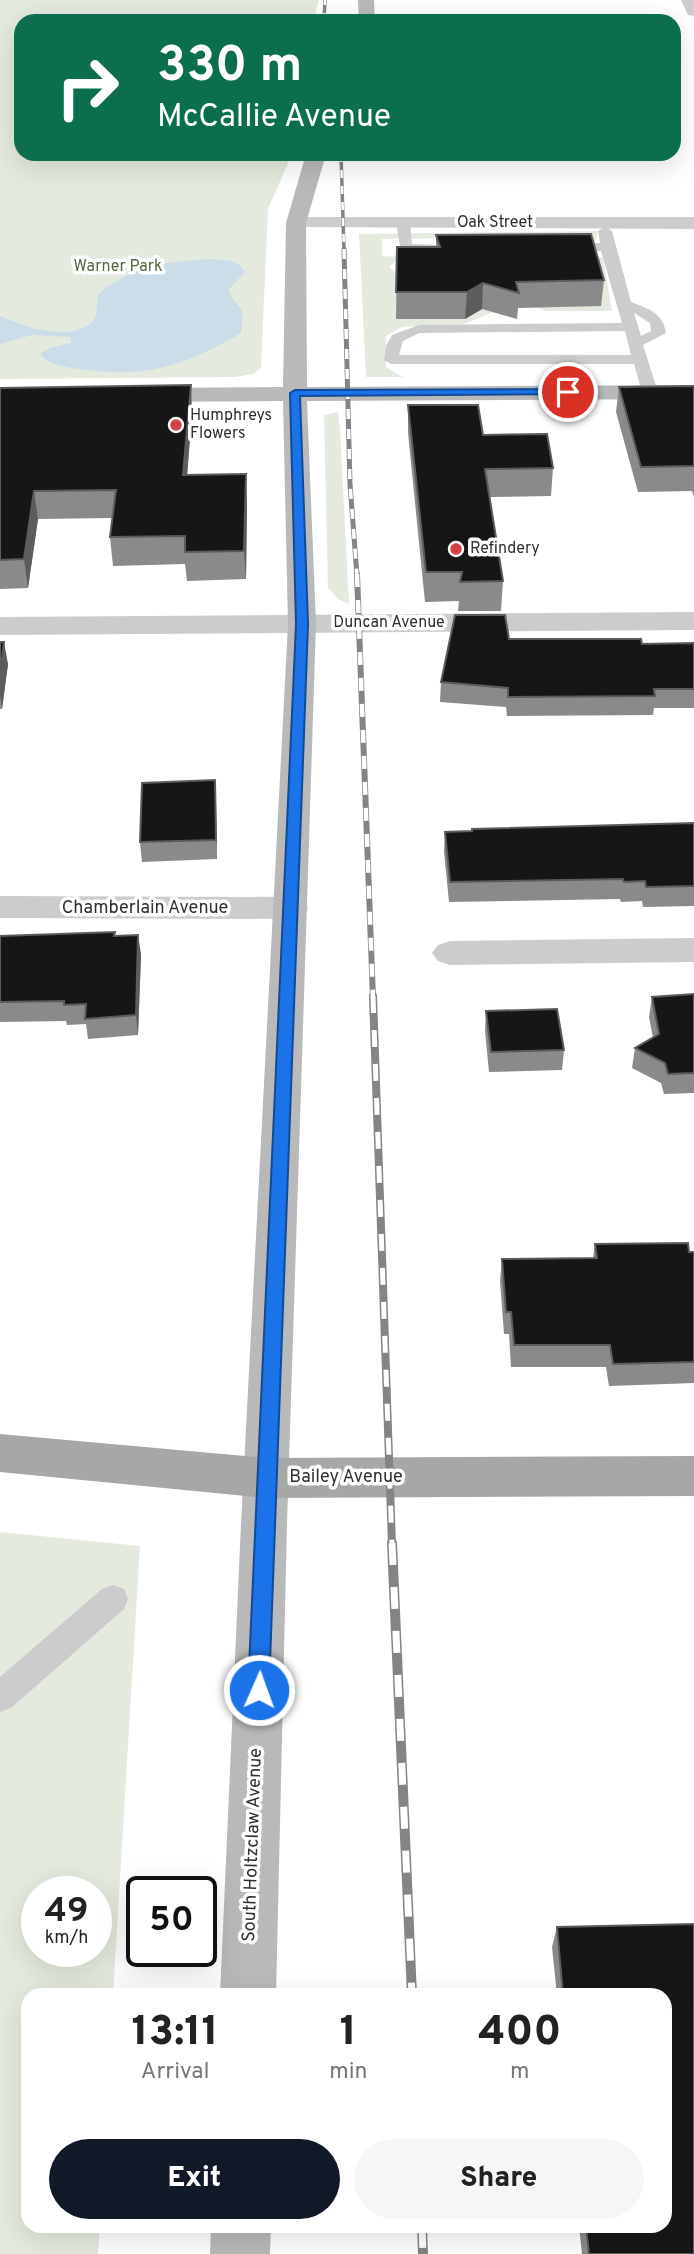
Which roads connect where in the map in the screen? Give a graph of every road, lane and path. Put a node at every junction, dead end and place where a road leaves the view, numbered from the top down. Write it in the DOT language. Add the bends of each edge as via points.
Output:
graph roads {
  1 [pos="689,0"];
  2 [pos="694,12"];
  3 [pos="314,161"];
  4 [pos="296,223"];
  5 [pos="403,223"];
  6 [pos="604,223"];
  7 [pos="694,223"];
  8 [pos="553,247"];
  9 [pos="607,247"];
  10 [pos="446,248"];
  11 [pos="624,305"];
  12 [pos="631,327"];
  13 [pos="636,343"];
  14 [pos="641,359"];
  15 [pos="694,391"];
  16 [pos="650,392"];
  17 [pos="295,393"];
  18 [pos="109,395"];
  19 [pos="694,621"];
  20 [pos="302,624"];
  21 [pos="0,626"];
  22 [pos="0,907"];
  23 [pos="291,908"];
  24 [pos="694,950"];
  25 [pos="450,953"];
  26 [pos="0,1453"];
  27 [pos="694,1476"];
  28 [pos="266,1478"];
  29 [pos="113,1599"];
  30 [pos="0,1698"];
  31 [pos="248,1988"];
  32 [pos="241,2233"];
  33 [pos="240,2254"];
  1 -- 2 [label="street"];
  3 -- 4 [label="main road, South Holtzclaw Avenue"];
  4 -- 5 [label="street, Oak Street"];
  4 -- 17 [label="main road, South Holtzclaw Avenue"];
  5 -- 6 [label="street, Oak Street"];
  5 -- 10 [label="lane" via="406,248"];
  6 -- 7 [label="street, Oak Street"];
  6 -- 9 [label="lane"];
  8 -- 9 [label="lane"];
  9 -- 11 [label="lane"];
  11 -- 12 [label="lane"];
  11 -- 13 [label="lane" via="657,321 659,333"];
  12 -- 13 [label="lane"];
  12 -- 14 [label="lane" via="419,329 401,333 391,360"];
  13 -- 14 [label="lane"];
  14 -- 16 [label="lane"];
  15 -- 16 [label="main road"];
  16 -- 17 [label="main road"];
  17 -- 18 [label="main road"];
  17 -- 20 [label="main road, South Holtzclaw Avenue"];
  19 -- 20 [label="street, Duncan Avenue"];
  20 -- 21 [label="street, Duncan Avenue"];
  20 -- 23 [label="main road, South Holtzclaw Avenue"];
  22 -- 23 [label="street, Chamberlain Avenue"];
  23 -- 28 [label="main road, South Holtzclaw Avenue"];
  24 -- 25 [label="street"];
  26 -- 28 [label="main road, Bailey Avenue"];
  27 -- 28 [label="main road, Bailey Avenue"];
  28 -- 31 [label="main road, South Holtzclaw Avenue"];
  29 -- 30 [label="lane"];
  32 -- 33 [label="main road"];
}
